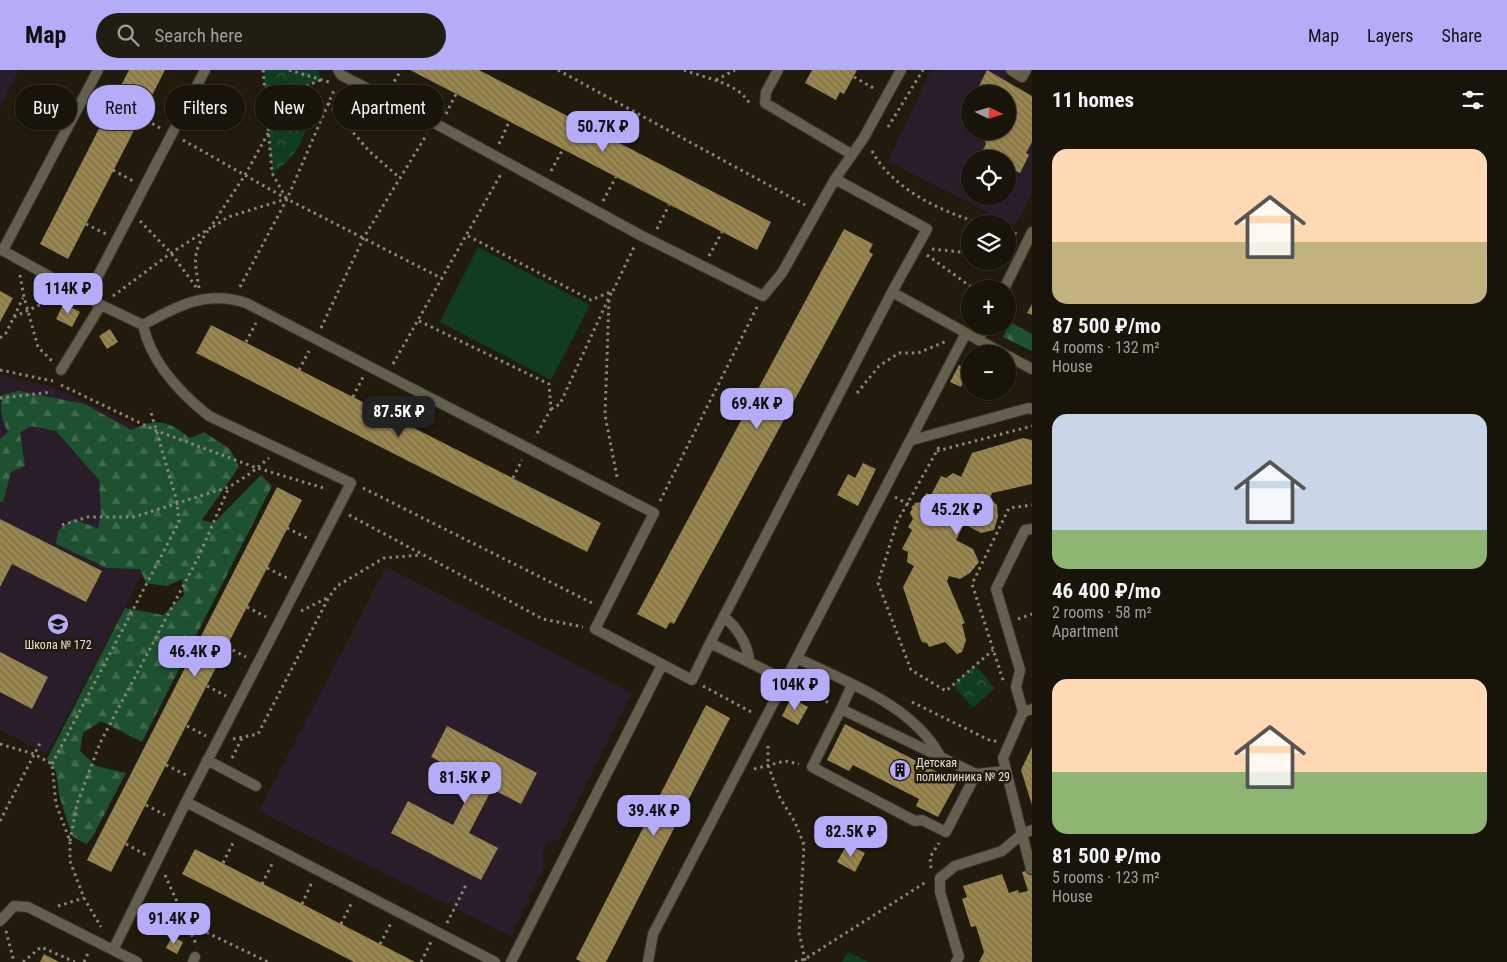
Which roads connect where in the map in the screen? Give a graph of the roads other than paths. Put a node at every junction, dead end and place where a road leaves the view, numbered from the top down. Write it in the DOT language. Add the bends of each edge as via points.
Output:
graph roads {
  1 [pos="98,70"];
  2 [pos="205,70"];
  3 [pos="338,70"];
  4 [pos="778,70"];
  5 [pos="901,70"];
  6 [pos="1011,70"];
  7 [pos="1026,70"];
  8 [pos="851,154"];
  9 [pos="835,179"];
  10 [pos="1031,236"];
  11 [pos="1,249"];
  12 [pos="1009,280"];
  13 [pos="892,292"];
  14 [pos="87,297"];
  15 [pos="101,305"];
  16 [pos="143,325"];
  17 [pos="961,330"];
  18 [pos="965,335"];
  19 [pos="969,335"];
  20 [pos="981,335"];
  21 [pos="978,340"];
  22 [pos="987,345"];
  23 [pos="1016,360"];
  24 [pos="1032,369"];
  25 [pos="61,370"];
  26 [pos="1032,409"];
  27 [pos="912,440"];
  28 [pos="1032,529"];
  29 [pos="724,617"];
  30 [pos="710,643"];
  31 [pos="797,658"];
  32 [pos="749,662"];
  33 [pos="662,666"];
  34 [pos="785,680"];
  35 [pos="852,685"];
  36 [pos="841,709"];
  37 [pos="1028,711"];
  38 [pos="940,756"];
  39 [pos="207,760"];
  40 [pos="1005,771"];
  41 [pos="976,774"];
  42 [pos="256,786"];
  43 [pos="186,802"];
  44 [pos="1032,830"];
  45 [pos="1022,834"];
  46 [pos="1031,869"];
  47 [pos="1,918"];
  48 [pos="113,950"];
  49 [pos="650,961"];
  50 [pos="137,962"];
  51 [pos="496,962"];
  52 [pos="511,962"];
  53 [pos="956,962"];
  1 -- 11 [label="lane"];
  2 -- 14 [label="lane"];
  3 -- 9 [label="lane" via="341,76 437,124 640,235 763,296 782,274"];
  4 -- 8 [label="lane" via="766,92 765,103"];
  5 -- 8 [label="lane" via="863,139"];
  6 -- 7 [label="lane" via="1022,77"];
  8 -- 9 [label="lane"];
  9 -- 13 [label="lane" via="926,229"];
  10 -- 12 [label="lane"];
  11 -- 14 [label="lane"];
  13 -- 17 [label="lane"];
  13 -- 29 [label="lane"];
  14 -- 15 [label="lane"];
  15 -- 16 [label="lane"];
  15 -- 25 [label="lane"];
  16 -- 33 [label="lane" via="202,298 234,299 654,513 595,629"];
  16 -- 39 [label="lane" via="152,353 164,371 192,403 209,416 351,483"];
  18 -- 27 [label="lane"];
  19 -- 21 [label="lane"];
  20 -- 21 [label="lane"];
  21 -- 22 [label="lane"];
  23 -- 24 [label="lane"];
  26 -- 27 [label="lane"];
  27 -- 31 [label="lane"];
  28 -- 37 [label="lane" via="1025,530 996,589 1020,670 1016,687"];
  29 -- 30 [label="lane"];
  29 -- 32 [label="lane" via="733,624 749,652"];
  30 -- 32 [label="lane"];
  30 -- 33 [label="lane" via="692,680"];
  31 -- 34 [label="lane"];
  31 -- 35 [label="lane"];
  32 -- 34 [label="lane"];
  33 -- 52 [label="lane"];
  34 -- 49 [label="lane" via="653,934"];
  35 -- 36 [label="lane"];
  35 -- 38 [label="lane" via="889,703 932,742"];
  36 -- 38 [label="lane"];
  36 -- 41 [label="lane" via="812,767 915,821 922,820 946,832"];
  37 -- 40 [label="lane" via="1003,758"];
  38 -- 41 [label="lane"];
  39 -- 42 [label="lane"];
  39 -- 43 [label="lane"];
  40 -- 41 [label="lane"];
  40 -- 45 [label="lane"];
  43 -- 48 [label="lane"];
  43 -- 51 [label="lane"];
  44 -- 45 [label="lane"];
  45 -- 46 [label="lane"];
  45 -- 53 [label="lane" via="1002,851 954,866 936,879 959,957"];
  47 -- 48 [label="lane" via="14,906 28,907"];
  48 -- 50 [label="lane"];
}
